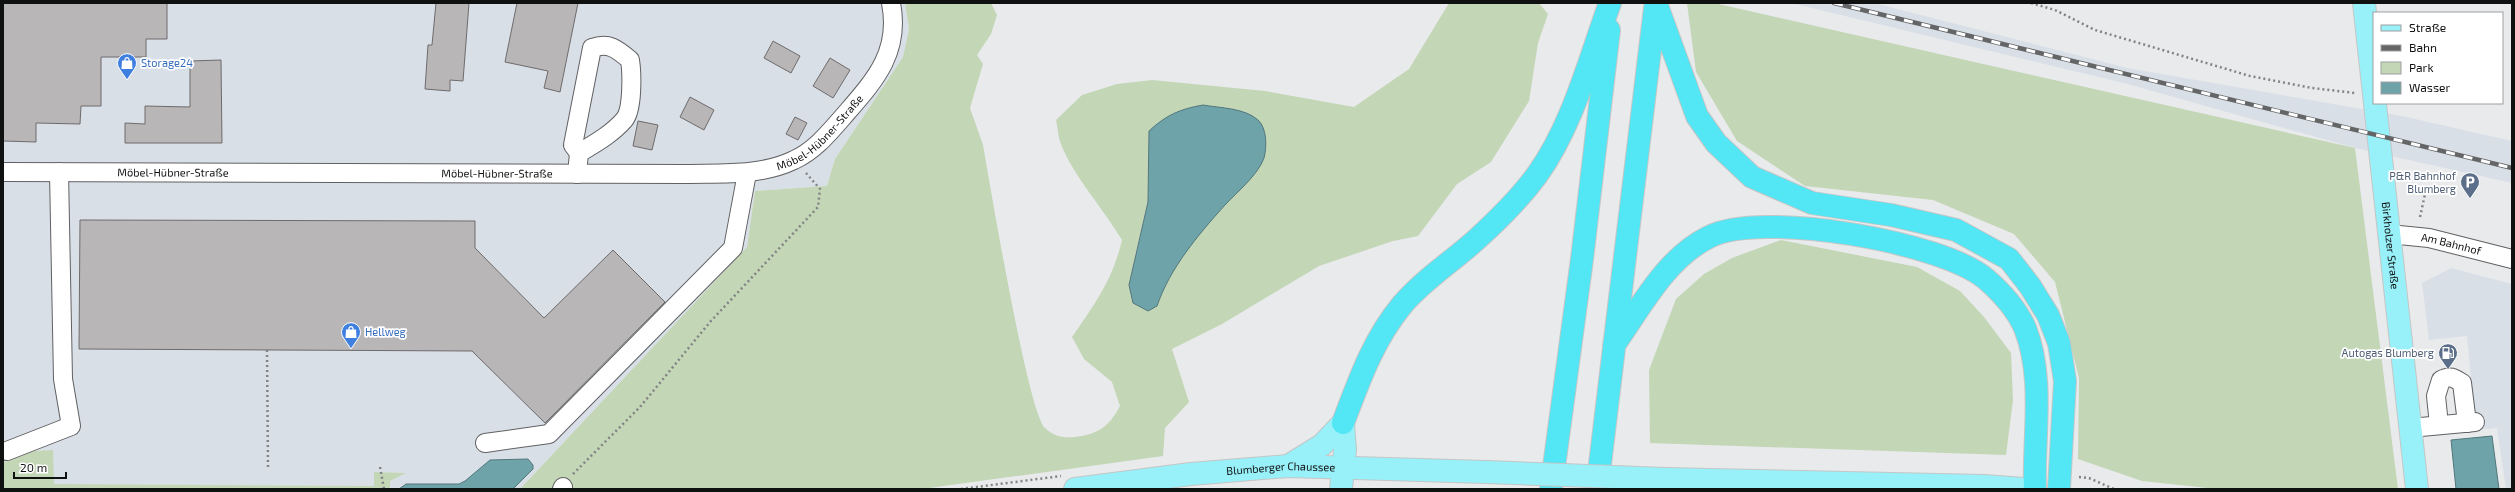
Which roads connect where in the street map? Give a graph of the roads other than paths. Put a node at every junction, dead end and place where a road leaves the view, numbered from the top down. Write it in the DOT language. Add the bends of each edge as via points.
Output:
graph roads {
  1 [pos="891,3"];
  2 [pos="1611,3"];
  3 [pos="1656,3"];
  4 [pos="2364,3"];
  5 [pos="2373,96"];
  6 [pos="2374,104"];
  7 [pos="579,153"];
  8 [pos="3,172"];
  9 [pos="59,172"];
  10 [pos="747,173"];
  11 [pos="577,174"];
  12 [pos="2389,234"];
  13 [pos="2512,258"];
  14 [pos="1614,345"];
  15 [pos="1343,423"];
  16 [pos="2439,425"];
  17 [pos="2410,428"];
  18 [pos="485,443"];
  19 [pos="7,451"];
  20 [pos="1288,466"];
  21 [pos="1344,467"];
  22 [pos="1075,489"];
  23 [pos="1341,489"];
  24 [pos="1551,489"];
  25 [pos="1597,489"];
  26 [pos="2024,489"];
  27 [pos="2035,489"];
  28 [pos="2059,489"];
  29 [pos="2417,489"];
  1 -- 10 [label="street, Möbel-Hübner-Straße" via="893,38 876,79 809,152 794,161"];
  2 -- 15 [label="highway" via="1574,102 1537,174 1514,202 1478,238 1403,304 1383,331 1366,361"];
  2 -- 24 [label="highway" via="1582,259"];
  3 -- 14 [label="highway"];
  3 -- 28 [label="highway" via="1697,116 1716,142 1752,177 1812,203 1891,215 1956,230 2009,259 2048,315 2059,343 2065,381"];
  4 -- 5 [label="main road, Birkholzer Straße"];
  6 -- 12 [label="main road, Birkholzer Straße"];
  7 -- 7 [label="street" via="606,137 625,119 633,80 630,60 616,48 602,44 592,48 573,145"];
  7 -- 11 [label="street"];
  8 -- 9 [label="street, Möbel-Hübner-Straße"];
  9 -- 11 [label="street, Möbel-Hübner-Straße"];
  9 -- 19 [label="street" via="63,379 71,426"];
  10 -- 11 [label="street, Möbel-Hübner-Straße"];
  10 -- 18 [label="street" via="733,248 723,259 549,434"];
  12 -- 13 [label="street, Am Bahnhof" via="2429,238"];
  12 -- 17 [label="main road, Birkholzer Straße"];
  14 -- 25 [label="highway"];
  14 -- 27 [label="highway" via="1665,274 1686,250 1710,236 1734,229 1776,225 1814,229 1885,241 1940,256 1967,267 1986,279 2011,305 2025,328 2036,381"];
  15 -- 20 [label="main road" via="1322,445"];
  15 -- 21 [label="main road"];
  16 -- 16 [label="street" via="2471,422 2462,384 2452,377 2441,380 2436,388"];
  16 -- 17 [label="street"];
  17 -- 29 [label="main road, Birkholzer Straße"];
  20 -- 21 [label="main road, Blumberger Chaussee"];
  20 -- 22 [label="main road, Blumberger Chaussee" via="1191,474"];
  21 -- 23 [label="main road"];
  21 -- 26 [label="main road, Blumberger Chaussee, bridge"];
}
